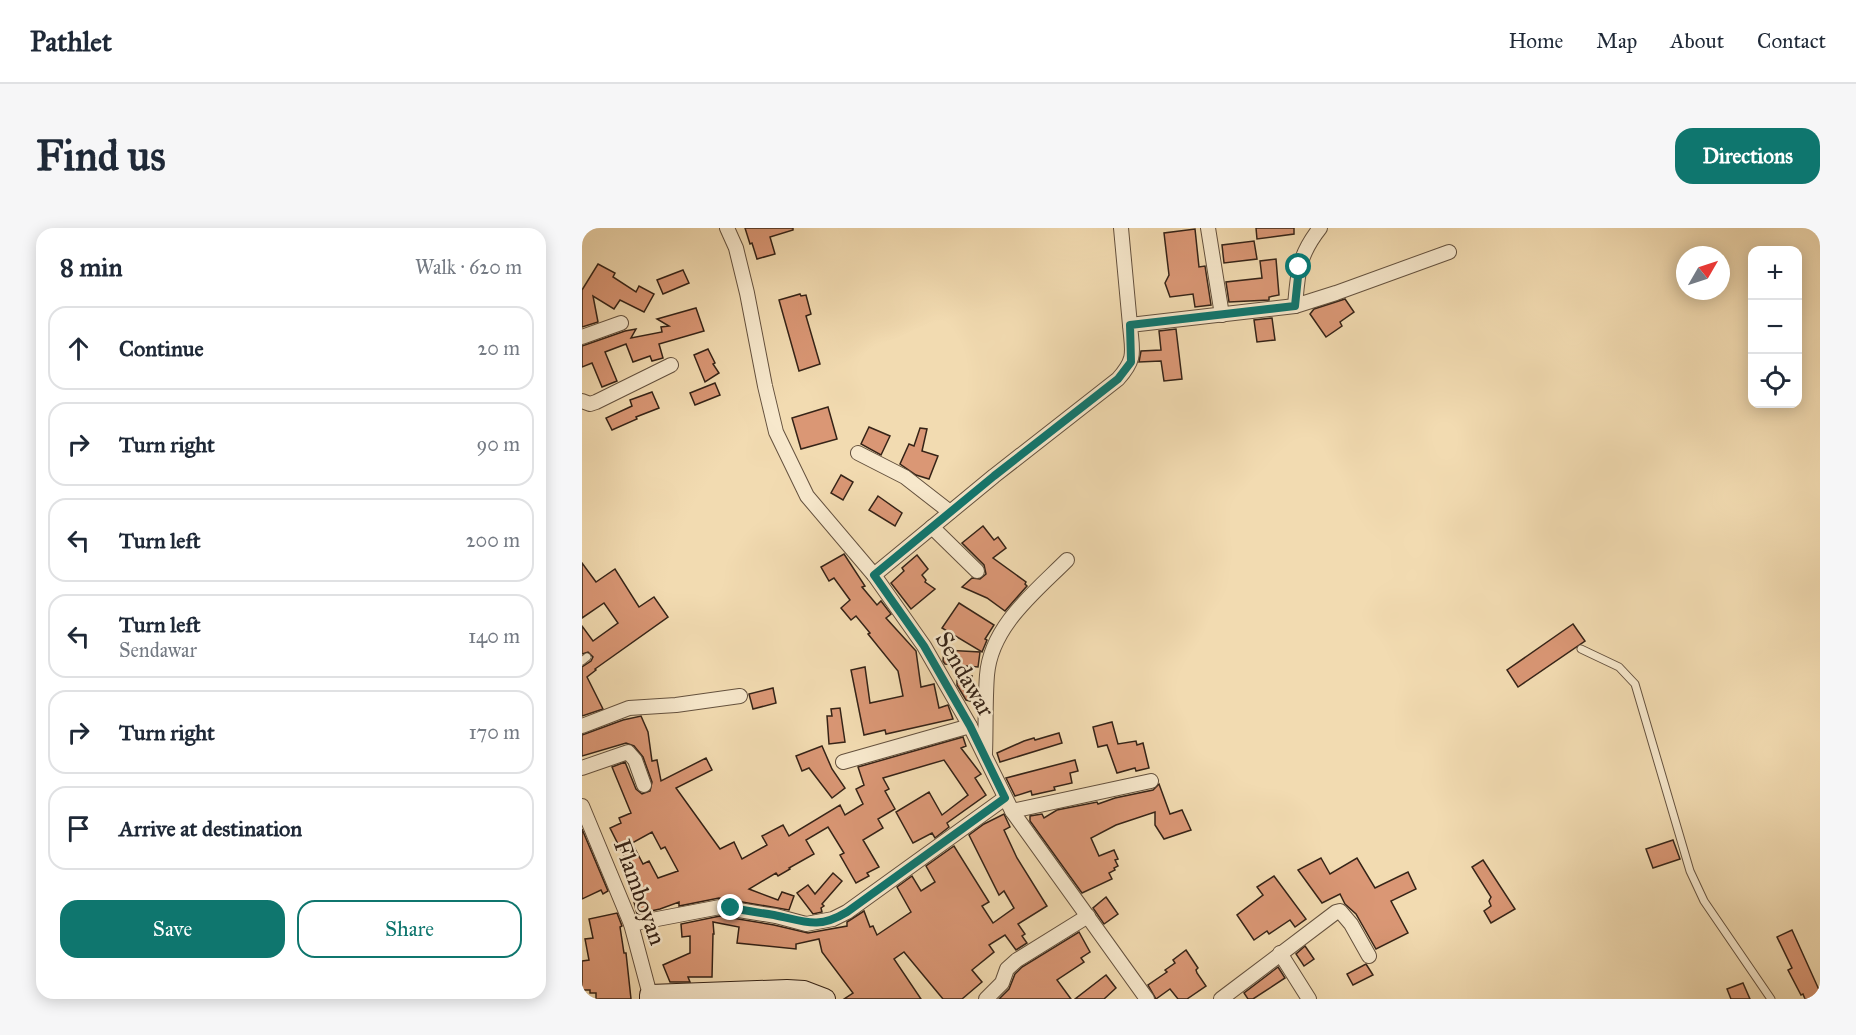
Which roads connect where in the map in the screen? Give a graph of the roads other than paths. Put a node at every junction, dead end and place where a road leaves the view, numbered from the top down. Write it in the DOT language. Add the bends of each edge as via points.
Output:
graph roads {
  1 [pos="727,228"];
  2 [pos="1121,228"];
  3 [pos="1208,228"];
  4 [pos="1320,228"];
  5 [pos="1449,252"];
  6 [pos="1295,306"];
  7 [pos="1222,315"];
  8 [pos="621,323"];
  9 [pos="1130,325"];
  10 [pos="582,337"];
  11 [pos="672,365"];
  12 [pos="582,401"];
  13 [pos="858,453"];
  14 [pos="950,512"];
  15 [pos="932,527"];
  16 [pos="1067,560"];
  17 [pos="977,571"];
  18 [pos="874,575"];
  19 [pos="1581,649"];
  20 [pos="740,696"];
  21 [pos="582,726"];
  22 [pos="970,726"];
  23 [pos="985,756"];
  24 [pos="843,762"];
  25 [pos="582,768"];
  26 [pos="1151,781"];
  27 [pos="644,785"];
  28 [pos="1009,805"];
  29 [pos="582,806"];
  30 [pos="1088,916"];
  31 [pos="631,924"];
  32 [pos="1280,953"];
  33 [pos="1369,956"];
  34 [pos="650,997"];
  35 [pos="825,999"];
  36 [pos="986,999"];
  37 [pos="1148,999"];
  38 [pos="1221,999"];
  39 [pos="1309,999"];
  40 [pos="1771,999"];
  1 -- 18 [label="street, Sendawar" via="747,293 776,432 807,496"];
  2 -- 9 [label="street"];
  3 -- 7 [label="street"];
  4 -- 6 [label="street" via="1299,267"];
  5 -- 6 [label="street"];
  6 -- 7 [label="street"];
  7 -- 9 [label="street"];
  8 -- 10 [label="street"];
  9 -- 14 [label="street" via="1131,362 1118,379"];
  11 -- 12 [label="street" via="596,402"];
  13 -- 14 [label="street" via="905,477"];
  14 -- 15 [label="street"];
  15 -- 17 [label="street"];
  15 -- 18 [label="street"];
  16 -- 23 [label="street" via="1021,605 992,651 987,674"];
  18 -- 22 [label="street, Sendawar" via="924,646"];
  19 -- 40 [label="lane" via="1619,667 1635,684 1690,871 1704,901"];
  20 -- 21 [label="street" via="629,708"];
  22 -- 23 [label="street, Sendawar"];
  22 -- 24 [label="street"];
  23 -- 28 [label="street, Sendawar"];
  25 -- 27 [label="street" via="628,752"];
  26 -- 28 [label="street"];
  28 -- 30 [label="street, Sendawar"];
  28 -- 31 [label="street" via="833,919 806,924 720,907"];
  29 -- 31 [label="street, Flamboyan"];
  30 -- 36 [label="street" via="1017,960"];
  30 -- 37 [label="street, Sendawar"];
  31 -- 34 [label="street, Flamboyan"];
  32 -- 33 [label="street" via="1340,911"];
  32 -- 38 [label="street"];
  32 -- 39 [label="street"];
  34 -- 35 [label="main road" via="787,990"];
}
